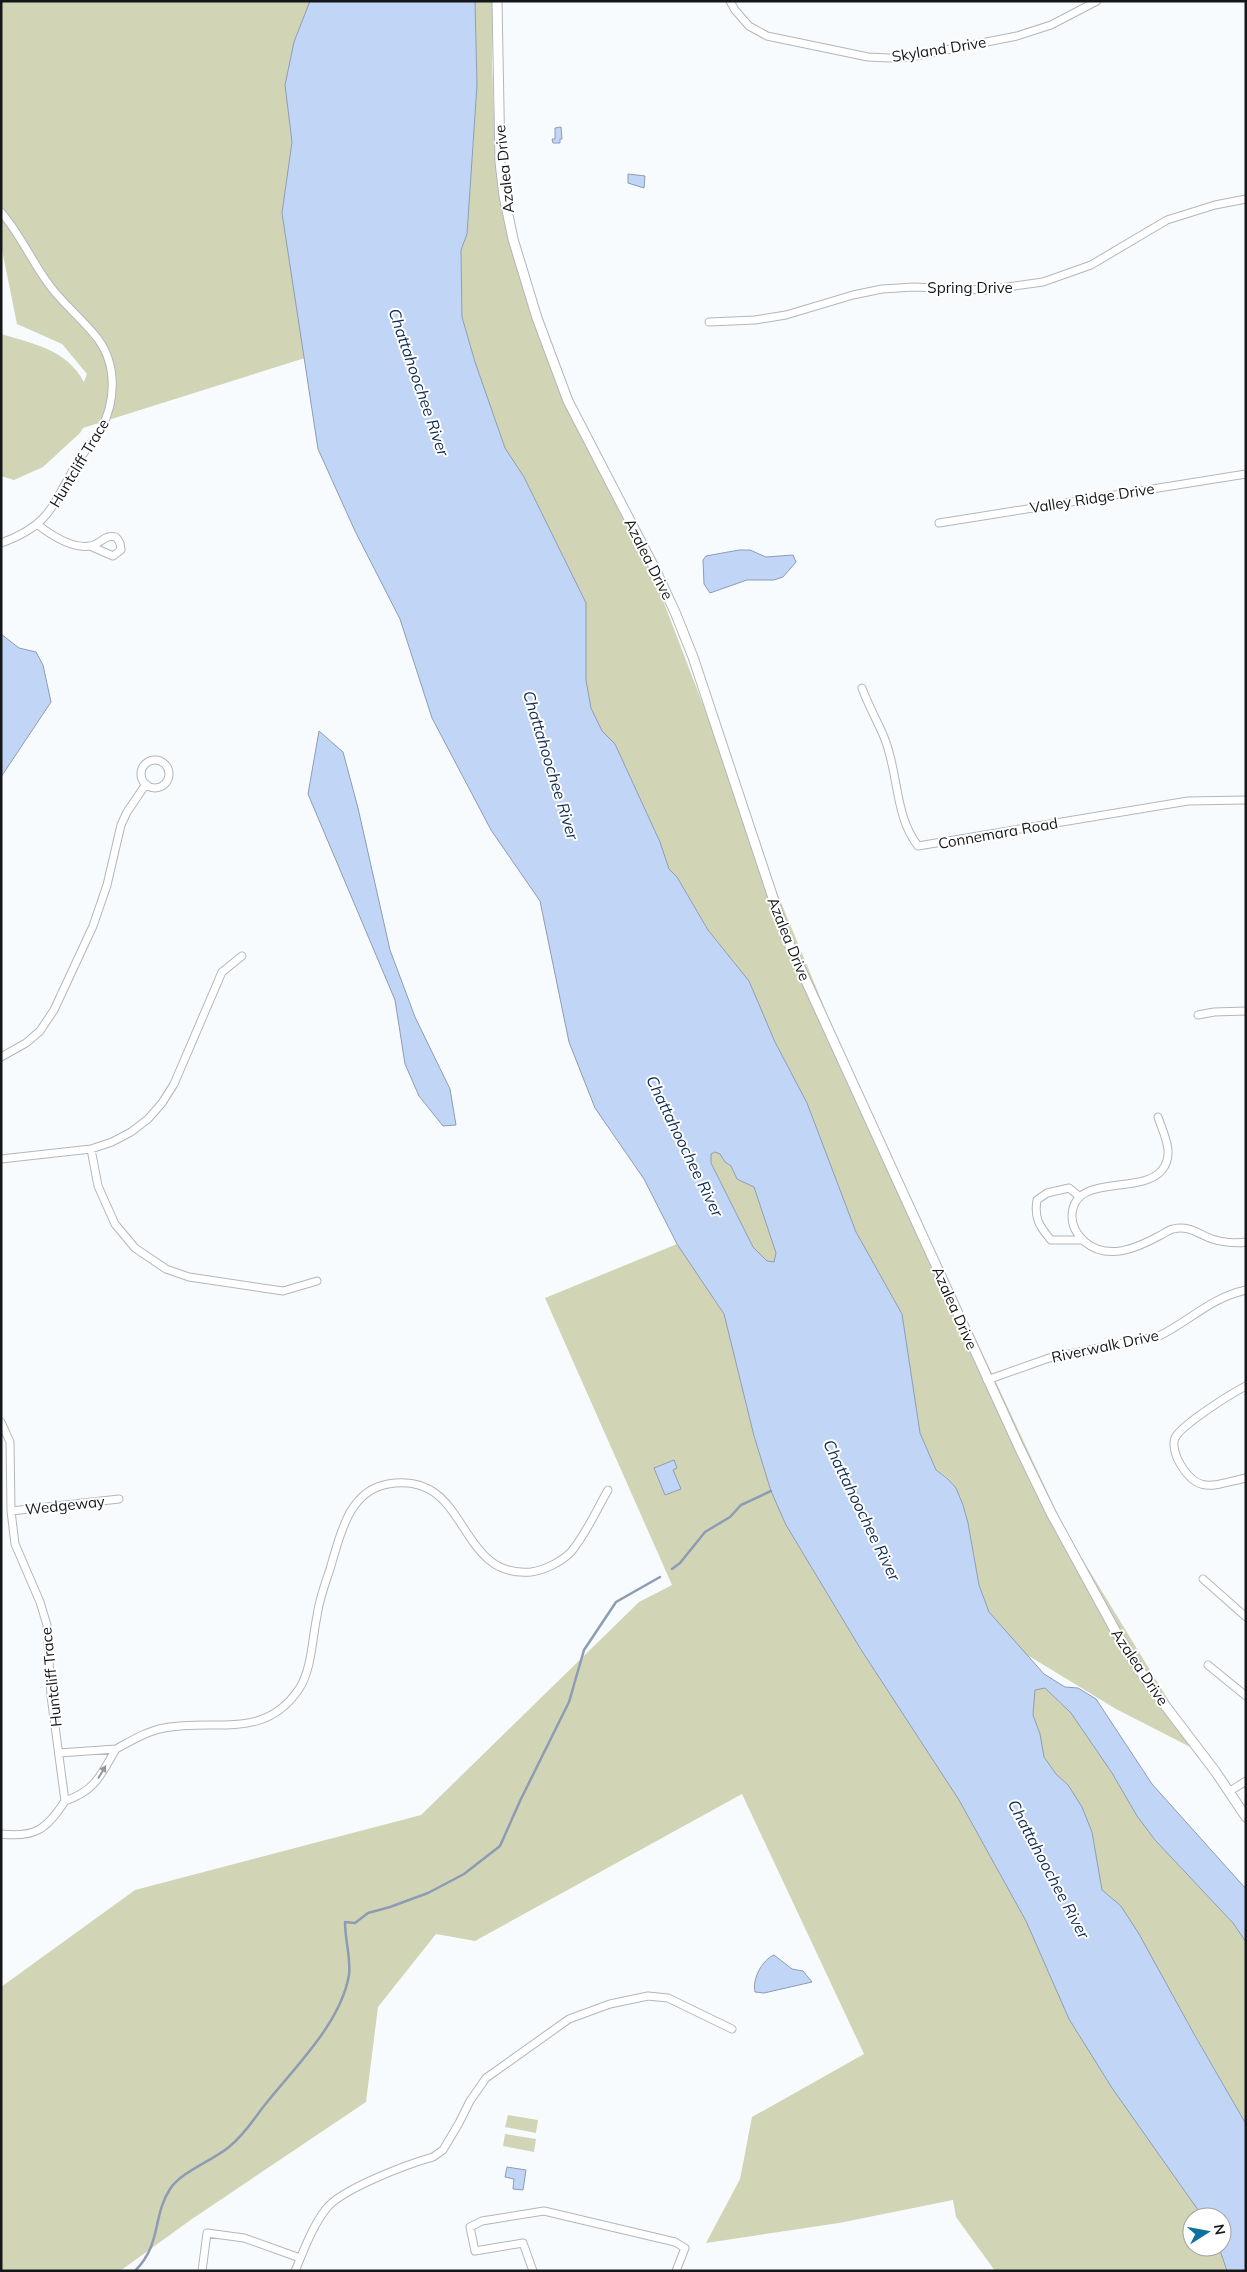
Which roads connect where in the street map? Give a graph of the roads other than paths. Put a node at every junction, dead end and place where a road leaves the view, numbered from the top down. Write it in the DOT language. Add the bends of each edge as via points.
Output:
graph roads {
  1 [pos="497,1"];
  2 [pos="730,1"];
  3 [pos="1097,1"];
  4 [pos="1246,199"];
  5 [pos="1,212"];
  6 [pos="709,322"];
  7 [pos="1246,474"];
  8 [pos="939,523"];
  9 [pos="38,525"];
  10 [pos="1,543"];
  11 [pos="90,546"];
  12 [pos="862,688"];
  13 [pos="146,784"];
  14 [pos="1246,800"];
  15 [pos="242,956"];
  16 [pos="1246,1011"];
  17 [pos="1198,1016"];
  18 [pos="1,1057"];
  19 [pos="1158,1117"];
  20 [pos="90,1149"];
  21 [pos="1,1159"];
  22 [pos="1080,1197"];
  23 [pos="1084,1240"];
  24 [pos="1246,1242"];
  25 [pos="317,1281"];
  26 [pos="1246,1290"];
  27 [pos="987,1380"];
  28 [pos="1246,1386"];
  29 [pos="1,1422"];
  30 [pos="1246,1478"];
  31 [pos="608,1490"];
  32 [pos="119,1498"];
  33 [pos="11,1511"];
  34 [pos="1203,1579"];
  35 [pos="1246,1617"];
  36 [pos="1208,1665"];
  37 [pos="1246,1696"];
  38 [pos="116,1749"];
  39 [pos="59,1754"];
  40 [pos="1246,1781"];
  41 [pos="1230,1792"];
  42 [pos="65,1801"];
  43 [pos="1246,1817"];
  44 [pos="1,1834"];
  45 [pos="732,2029"];
  46 [pos="300,2258"];
  47 [pos="296,2270"];
  48 [pos="202,2271"];
  49 [pos="533,2271"];
  50 [pos="676,2271"];
  1 -- 27 [label="street, Azalea Drive" via="502,179 513,238 537,318 568,401 656,569 675,612 693,657 786,938"];
  2 -- 3 [label="street, Skyland Drive" via="746,22 768,36 868,57 890,58 1017,36 1051,25"];
  4 -- 6 [label="street, Spring Drive" via="1167,220 1091,265 1043,282 986,290 882,289 786,315"];
  5 -- 9 [label="street, Huntcliff Trace" via="53,290 98,339 112,373 113,392 101,429"];
  7 -- 8 [label="street, Valley Ridge Drive"];
  9 -- 10 [label="street, Huntcliff Trace"];
  9 -- 11 [label="street" via="62,540"];
  12 -- 14 [label="street, Connemara Road" via="884,738 896,779 901,814 918,846 1188,801"];
  13 -- 13 [label="street" via="141,776 143,766 150,760 164,762 169,770 166,783 158,787"];
  13 -- 18 [label="street" via="127,812 108,885 93,926 54,1010 40,1031"];
  15 -- 20 [label="street" via="222,972 174,1084 162,1103 131,1132"];
  16 -- 17 [label="street"];
  19 -- 22 [label="street" via="1169,1150 1168,1160 1161,1171 1144,1181 1091,1189"];
  20 -- 21 [label="street"];
  20 -- 25 [label="street" via="98,1186 115,1224 135,1248 166,1268 189,1277 283,1292"];
  22 -- 23 [label="street" via="1074,1205 1072,1220"];
  22 -- 23 [label="street" via="1069,1188 1046,1193 1037,1200 1035,1213 1038,1226 1051,1240"];
  23 -- 24 [label="street" via="1106,1252 1123,1251 1171,1229 1184,1228 1212,1239"];
  26 -- 27 [label="street, Riverwalk Drive" via="1216,1300 1159,1336 1049,1358"];
  27 -- 41 [label="street, Azalea Drive" via="1050,1513 1116,1632 1148,1682"];
  28 -- 30 [label="street" via="1180,1431 1174,1447 1185,1473 1200,1484"];
  29 -- 33 [label="street, Huntcliff Trace" via="10,1442"];
  31 -- 38 [label="street" via="569,1554 547,1567 522,1572 504,1570 490,1563 474,1545 449,1505 431,1490 418,1484 402,1483 373,1489 356,1503 343,1525 317,1612 306,1672 290,1700 272,1715 254,1723 163,1728"];
  32 -- 33 [label="street, Wedgeway"];
  33 -- 39 [label="street, Huntcliff Trace" via="18,1555 47,1625 51,1696"];
  34 -- 35 [label="street"];
  36 -- 37 [label="street"];
  38 -- 39 [label="street"];
  42 -- 38 [label="street, one-way" via="91,1788"];
  39 -- 42 [label="street, Huntcliff Trace"];
  40 -- 41 [label="street"];
  41 -- 43 [label="street, Azalea Drive"];
  42 -- 44 [label="street" via="52,1821 41,1829 18,1836"];
  45 -- 46 [label="street" via="668,1998 648,1996 569,2018 486,2078 443,2150 352,2190 327,2207"];
  46 -- 47 [label="street"];
  46 -- 48 [label="street" via="244,2238 207,2233"];
  49 -- 50 [label="street" via="523,2243 475,2251 470,2227 482,2221 544,2211 675,2242 685,2248"];
}
